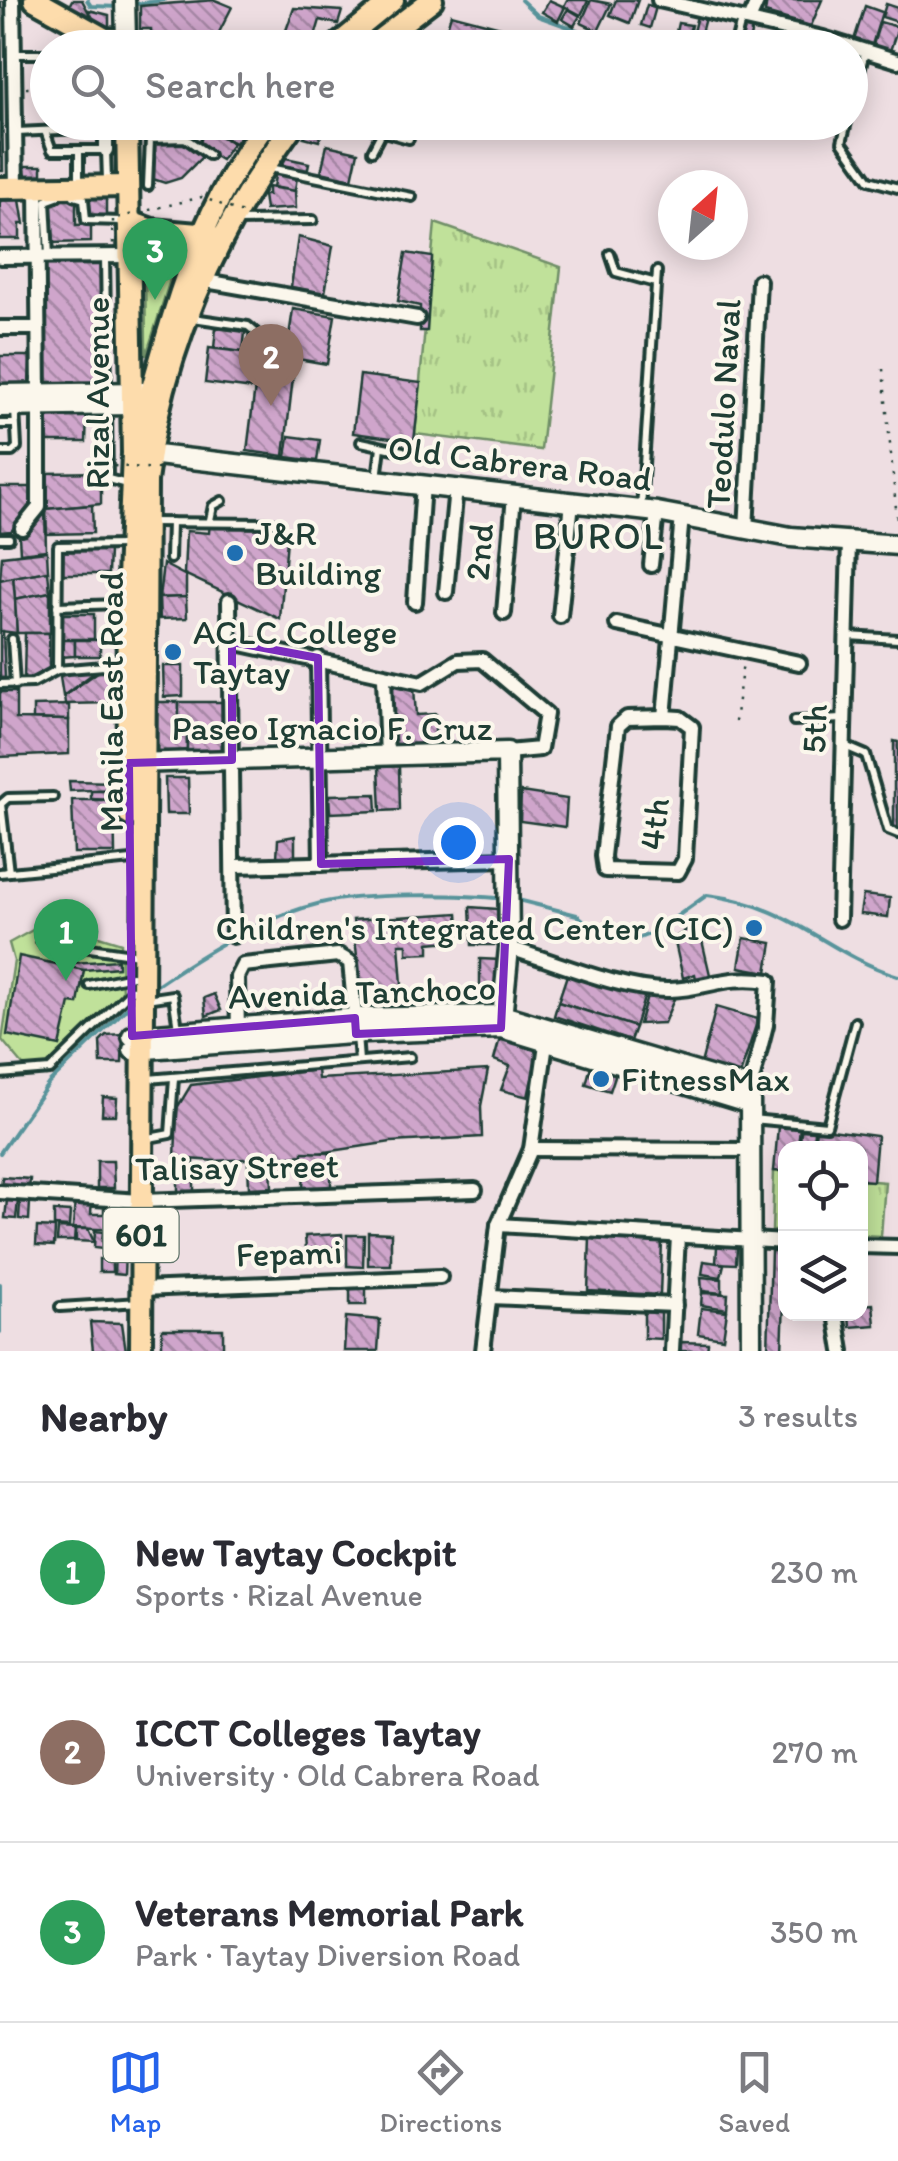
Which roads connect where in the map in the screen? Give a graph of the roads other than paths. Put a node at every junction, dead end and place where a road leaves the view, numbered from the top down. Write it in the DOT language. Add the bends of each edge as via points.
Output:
graph roads {
  1 [pos="13,0"];
  2 [pos="35,0"];
  3 [pos="393,0"];
  4 [pos="432,0"];
  5 [pos="658,0"];
  6 [pos="758,0"];
  7 [pos="126,5"];
  8 [pos="375,13"];
  9 [pos="746,19"];
  10 [pos="92,30"];
  11 [pos="119,30"];
  12 [pos="355,30"];
  13 [pos="390,30"];
  14 [pos="741,30"];
  15 [pos="787,30"];
  16 [pos="868,52"];
  17 [pos="14,54"];
  18 [pos="30,54"];
  19 [pos="898,61"];
  20 [pos="15,132"];
  21 [pos="30,132"];
  22 [pos="48,140"];
  23 [pos="109,140"];
  24 [pos="117,140"];
  25 [pos="150,140"];
  26 [pos="186,140"];
  27 [pos="254,140"];
  28 [pos="282,140"];
  29 [pos="378,140"];
  30 [pos="842,140"];
  31 [pos="106,150"];
  32 [pos="78,151"];
  33 [pos="372,151"];
  34 [pos="209,155"];
  35 [pos="264,166"];
  36 [pos="128,186"];
  37 [pos="79,187"];
  38 [pos="18,188"];
  39 [pos="898,188"];
  40 [pos="412,197"];
  41 [pos="118,218"];
  42 [pos="313,220"];
  43 [pos="218,230"];
  44 [pos="116,254"];
  45 [pos="610,254"];
  46 [pos="0,257"];
  47 [pos="43,257"];
  48 [pos="656,270"];
  49 [pos="200,280"];
  50 [pos="759,281"];
  51 [pos="656,282"];
  52 [pos="187,317"];
  53 [pos="417,318"];
  54 [pos="0,328"];
  55 [pos="36,328"];
  56 [pos="172,340"];
  57 [pos="253,345"];
  58 [pos="0,394"];
  59 [pos="138,396"];
  60 [pos="107,399"];
  61 [pos="39,400"];
  62 [pos="10,413"];
  63 [pos="0,424"];
  64 [pos="361,442"];
  65 [pos="381,447"];
  66 [pos="403,451"];
  67 [pos="0,452"];
  68 [pos="143,468"];
  69 [pos="377,479"];
  70 [pos="422,484"];
  71 [pos="456,488"];
  72 [pos="514,495"];
  73 [pos="222,502"];
  74 [pos="572,502"];
  75 [pos="650,511"];
  76 [pos="682,516"];
  77 [pos="210,520"];
  78 [pos="171,522"];
  79 [pos="274,522"];
  80 [pos="22,528"];
  81 [pos="746,530"];
  82 [pos="139,539"];
  83 [pos="850,541"];
  84 [pos="171,544"];
  85 [pos="898,544"];
  86 [pos="170,559"];
  87 [pos="651,565"];
  88 [pos="446,592"];
  89 [pos="230,600"];
  90 [pos="415,602"];
  91 [pos="127,604"];
  92 [pos="57,606"];
  93 [pos="504,613"];
  94 [pos="560,616"];
  95 [pos="618,624"];
  96 [pos="670,635"];
  97 [pos="847,636"];
  98 [pos="12,638"];
  99 [pos="898,639"];
  100 [pos="232,642"];
  101 [pos="318,658"];
  102 [pos="128,664"];
  103 [pos="799,664"];
  104 [pos="56,670"];
  105 [pos="384,678"];
  106 [pos="0,684"];
  107 [pos="15,685"];
  108 [pos="664,718"];
  109 [pos="844,718"];
  110 [pos="794,720"];
  111 [pos="844,746"];
  112 [pos="506,752"];
  113 [pos="387,757"];
  114 [pos="318,758"];
  115 [pos="232,760"];
  116 [pos="136,763"];
  117 [pos="52,797"];
  118 [pos="898,834"];
  119 [pos="138,859"];
  120 [pos="509,859"];
  121 [pos="321,864"];
  122 [pos="234,866"];
  123 [pos="4,872"];
  124 [pos="839,919"];
  125 [pos="233,936"];
  126 [pos="41,941"];
  127 [pos="510,948"];
  128 [pos="89,985"];
  129 [pos="138,985"];
  130 [pos="502,1022"];
  131 [pos="855,1022"];
  132 [pos="356,1026"];
  133 [pos="179,1034"];
  134 [pos="548,1036"];
  135 [pos="238,1037"];
  136 [pos="139,1043"];
  137 [pos="410,1058"];
  138 [pos="359,1061"];
  139 [pos="0,1074"];
  140 [pos="174,1078"];
  141 [pos="145,1080"];
  142 [pos="749,1103"];
  143 [pos="141,1129"];
  144 [pos="532,1149"];
  145 [pos="752,1150"];
  146 [pos="475,1190"];
  147 [pos="0,1192"];
  148 [pos="140,1201"];
  149 [pos="498,1225"];
  150 [pos="678,1236"];
  151 [pos="752,1240"];
  152 [pos="778,1242"];
  153 [pos="868,1246"];
  154 [pos="898,1247"];
  155 [pos="440,1277"];
  156 [pos="141,1296"];
  157 [pos="490,1297"];
  158 [pos="674,1306"];
  159 [pos="60,1307"];
  160 [pos="837,1321"];
  161 [pos="142,1351"];
  162 [pos="483,1351"];
  163 [pos="672,1351"];
  164 [pos="751,1351"];
  165 [pos="842,1351"];
  1 -- 17 [label="street"];
  2 -- 10 [label="main road"];
  3 -- 8 [label="main road"];
  4 -- 13 [label="main road"];
  5 -- 9 [label="street"];
  6 -- 9 [label="street"];
  7 -- 11 [label="street"];
  8 -- 12 [label="main road"];
  8 -- 13 [label="lane"];
  9 -- 14 [label="lane"];
  9 -- 15 [label="street"];
  16 -- 19 [label="street"];
  17 -- 18 [label="lane"];
  17 -- 20 [label="street"];
  20 -- 21 [label="lane"];
  20 -- 38 [label="street"];
  22 -- 32 [label="lane" via="52,150"];
  23 -- 31 [label="street"];
  24 -- 36 [label="main road, Rizal Avenue"];
  25 -- 36 [label="lane"];
  26 -- 34 [label="lane"];
  27 -- 43 [label="main road" via="233,169"];
  28 -- 35 [label="main road"];
  29 -- 33 [label="lane"];
  30 -- 39 [label="lane" via="869,180"];
  31 -- 32 [label="lane"];
  31 -- 36 [label="lane"];
  32 -- 37 [label="lane"];
  35 -- 40 [label="lane"];
  35 -- 43 [label="main road"];
  36 -- 37 [label="main road"];
  36 -- 41 [label="main road, Rizal Avenue"];
  37 -- 38 [label="main road"];
  38 -- 47 [label="street"];
  41 -- 43 [label="main road" via="152,230"];
  41 -- 44 [label="main road, Rizal Avenue"];
  41 -- 47 [label="lane" via="86,220 79,196 48,198"];
  42 -- 43 [label="lane"];
  43 -- 49 [label="main road"];
  43 -- 56 [label="main road"];
  44 -- 47 [label="street"];
  44 -- 59 [label="main road, Rizal Avenue"];
  44 -- 60 [label="lane"];
  45 -- 51 [label="lane" via="616,272"];
  46 -- 47 [label="street"];
  47 -- 55 [label="street"];
  48 -- 51 [label="lane"];
  49 -- 52 [label="main road"];
  49 -- 53 [label="street"];
  50 -- 81 [label="street, Teodulo Naval"];
  51 -- 75 [label="lane"];
  52 -- 56 [label="main road"];
  52 -- 57 [label="lane" via="248,326"];
  54 -- 55 [label="street"];
  55 -- 61 [label="street"];
  56 -- 59 [label="main road"];
  56 -- 68 [label="main road"];
  58 -- 61 [label="street"];
  59 -- 60 [label="street"];
  59 -- 68 [label="main road, Rizal Avenue"];
  60 -- 61 [label="street"];
  60 -- 68 [label="lane" via="108,479"];
  61 -- 62 [label="street"];
  61 -- 80 [label="street" via="39,507"];
  62 -- 63 [label="lane"];
  62 -- 67 [label="lane" via="18,447"];
  64 -- 65 [label="lane"];
  65 -- 66 [label="lane"];
  65 -- 69 [label="lane"];
  68 -- 69 [label="street, Old Cabrera Road"];
  68 -- 82 [label="main road, Rizal Avenue"];
  69 -- 70 [label="street, Old Cabrera Road"];
  70 -- 71 [label="street, Old Cabrera Road"];
  70 -- 90 [label="street"];
  71 -- 72 [label="street, Old Cabrera Road"];
  71 -- 88 [label="street"];
  72 -- 74 [label="street, Old Cabrera Road"];
  72 -- 93 [label="street, 2nd"];
  73 -- 77 [label="lane" via="213,506"];
  74 -- 75 [label="street, Old Cabrera Road"];
  74 -- 94 [label="street"];
  75 -- 76 [label="street, Old Cabrera Road"];
  75 -- 87 [label="street"];
  76 -- 81 [label="street, Old Cabrera Road"];
  76 -- 96 [label="street"];
  77 -- 78 [label="lane"];
  77 -- 79 [label="lane"];
  78 -- 82 [label="lane"];
  78 -- 84 [label="lane"];
  81 -- 83 [label="street, Old Cabrera Road"];
  82 -- 84 [label="lane"];
  82 -- 91 [label="main road, Rizal Avenue / 601"];
  82 -- 92 [label="lane" via="58,546"];
  82 -- 116 [label="main road, Manila East Road / 601"];
  83 -- 85 [label="street, Old Cabrera Road"];
  83 -- 97 [label="street, 5th"];
  84 -- 86 [label="lane"];
  89 -- 100 [label="street"];
  91 -- 92 [label="lane"];
  91 -- 102 [label="main road, Rizal Avenue / 601"];
  92 -- 104 [label="lane"];
  95 -- 96 [label="street"];
  96 -- 103 [label="street"];
  96 -- 108 [label="street"];
  97 -- 99 [label="lane"];
  97 -- 109 [label="street, 5th"];
  98 -- 107 [label="lane"];
  100 -- 101 [label="street"];
  100 -- 115 [label="street"];
  101 -- 105 [label="street"];
  101 -- 114 [label="street"];
  102 -- 104 [label="lane"];
  102 -- 116 [label="main road, Manila East Road / 601"];
  104 -- 107 [label="lane"];
  105 -- 112 [label="street" via="422,683 458,660 482,660 546,714 540,749"];
  105 -- 113 [label="street"];
  106 -- 107 [label="lane"];
  108 -- 108 [label="street, 4th" via="627,718 618,726 605,870 678,872 685,859 692,727"];
  109 -- 110 [label="lane"];
  109 -- 111 [label="street, 5th"];
  111 -- 118 [label="lane" via="866,755 888,830"];
  111 -- 124 [label="street, 5th"];
  112 -- 113 [label="street, Paseo Ignacio F. Cruz"];
  112 -- 120 [label="street, Paseo Ignacio F. Cruz"];
  113 -- 114 [label="street, Paseo Ignacio F. Cruz"];
  114 -- 115 [label="street, Paseo Ignacio F. Cruz"];
  114 -- 121 [label="street"];
  115 -- 116 [label="street, Paseo Ignacio F. Cruz"];
  115 -- 122 [label="street"];
  116 -- 119 [label="main road, Manila East Road / 601"];
  117 -- 123 [label="lane" via="0,804"];
  119 -- 123 [label="lane"];
  119 -- 129 [label="main road, 601"];
  120 -- 121 [label="street"];
  120 -- 127 [label="street, Paseo Ignacio F. Cruz"];
  121 -- 122 [label="street"];
  122 -- 125 [label="street"];
  126 -- 129 [label="lane"];
  127 -- 130 [label="street, Paseo Ignacio F. Cruz"];
  127 -- 142 [label="street" via="646,989 738,976 770,981"];
  128 -- 129 [label="lane"];
  129 -- 133 [label="lane" via="176,998"];
  129 -- 136 [label="main road, 601"];
  129 -- 139 [label="lane" via="50,1070"];
  130 -- 132 [label="street, Avenida Tanchoco"];
  130 -- 134 [label="street, Avenida Tanchoco"];
  131 -- 142 [label="lane" via="828,1126"];
  132 -- 135 [label="street, Avenida Tanchoco"];
  132 -- 135 [label="street" via="350,962 338,955 243,965 236,977"];
  132 -- 138 [label="lane"];
  133 -- 135 [label="street, Avenida Tanchoco"];
  133 -- 136 [label="street, Avenida Tanchoco"];
  134 -- 142 [label="street, Avenida Tanchoco"];
  134 -- 144 [label="street"];
  135 -- 136 [label="street, Avenida Tanchoco"];
  136 -- 141 [label="main road, 601"];
  136 -- 143 [label="main road, 601" via="132,1104"];
  137 -- 138 [label="lane"];
  138 -- 140 [label="lane"];
  140 -- 141 [label="lane"];
  140 -- 143 [label="lane" via="170,1134"];
  141 -- 143 [label="main road, 601"];
  142 -- 145 [label="street"];
  143 -- 148 [label="main road, 601"];
  144 -- 145 [label="street"];
  144 -- 149 [label="street"];
  145 -- 151 [label="street"];
  146 -- 148 [label="street, Talisay Street"];
  147 -- 148 [label="street, Talisay Street"];
  148 -- 156 [label="main road, 601"];
  149 -- 150 [label="street"];
  149 -- 157 [label="street"];
  150 -- 151 [label="street"];
  150 -- 158 [label="street"];
  151 -- 152 [label="street"];
  151 -- 164 [label="street"];
  153 -- 154 [label="street"];
  155 -- 156 [label="street, Fepami"];
  156 -- 159 [label="lane"];
  156 -- 161 [label="main road, 601"];
  157 -- 158 [label="street"];
  157 -- 162 [label="street"];
  158 -- 163 [label="street"];
  160 -- 165 [label="street"];
}
